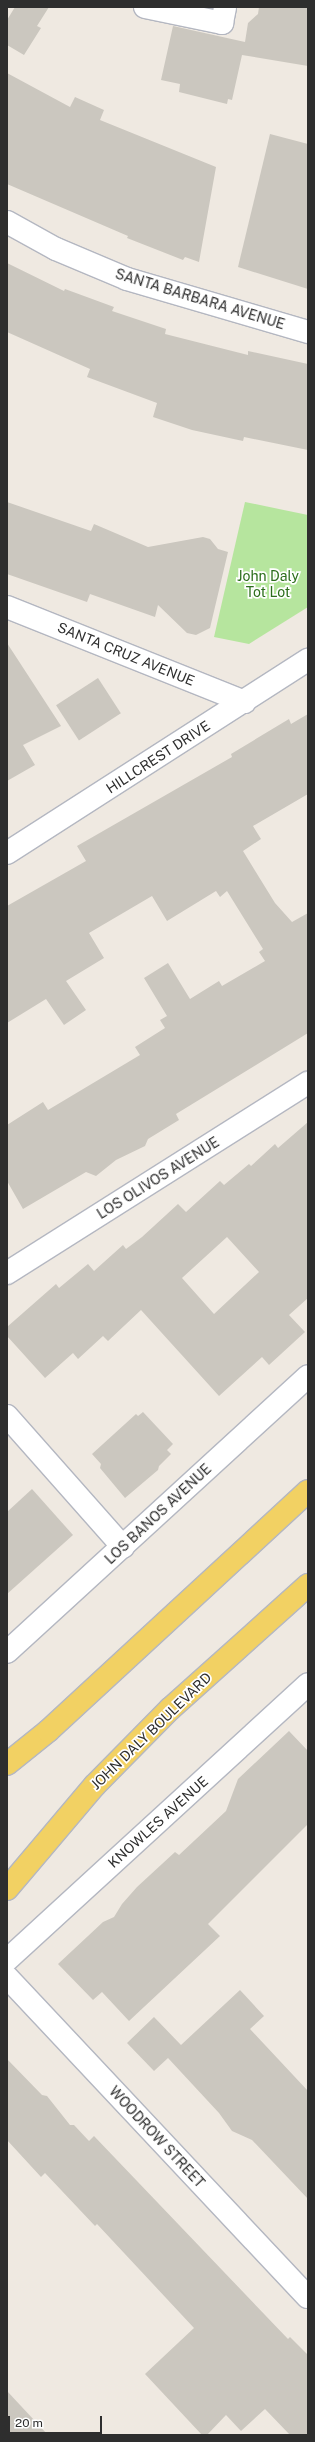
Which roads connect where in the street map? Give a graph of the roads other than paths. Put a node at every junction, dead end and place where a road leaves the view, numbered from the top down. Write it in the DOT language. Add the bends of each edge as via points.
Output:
graph roads {
  1 [pos="145,7"];
  2 [pos="225,7"];
  3 [pos="7,222"];
  4 [pos="308,332"];
  5 [pos="7,607"];
  6 [pos="308,660"];
  7 [pos="245,702"];
  8 [pos="7,853"];
  9 [pos="308,1083"];
  10 [pos="7,1273"];
  11 [pos="308,1376"];
  12 [pos="7,1416"];
  13 [pos="308,1491"];
  14 [pos="123,1547"];
  15 [pos="308,1584"];
  16 [pos="7,1652"];
  17 [pos="308,1684"];
  18 [pos="7,1764"];
  19 [pos="7,1889"];
  20 [pos="7,1960"];
  21 [pos="7,1977"];
  22 [pos="308,2298"];
  1 -- 2 [label="street" via="222,23"];
  3 -- 4 [label="street, SANTA BARBARA AVENUE" via="56,249 127,279"];
  5 -- 7 [label="street, SANTA CRUZ AVENUE"];
  6 -- 7 [label="street, HILLCREST DRIVE"];
  7 -- 8 [label="street, HILLCREST DRIVE"];
  9 -- 10 [label="street, LOS OLIVOS AVENUE"];
  11 -- 14 [label="street, LOS BANOS AVENUE"];
  12 -- 14 [label="street"];
  13 -- 18 [label="main road" via="48,1731"];
  14 -- 16 [label="street, LOS BANOS AVENUE"];
  15 -- 19 [label="main road, JOHN DALY BOULEVARD" via="170,1709 101,1779"];
  17 -- 20 [label="street, KNOWLES AVENUE"];
  21 -- 22 [label="street, WOODROW STREET"];
}
